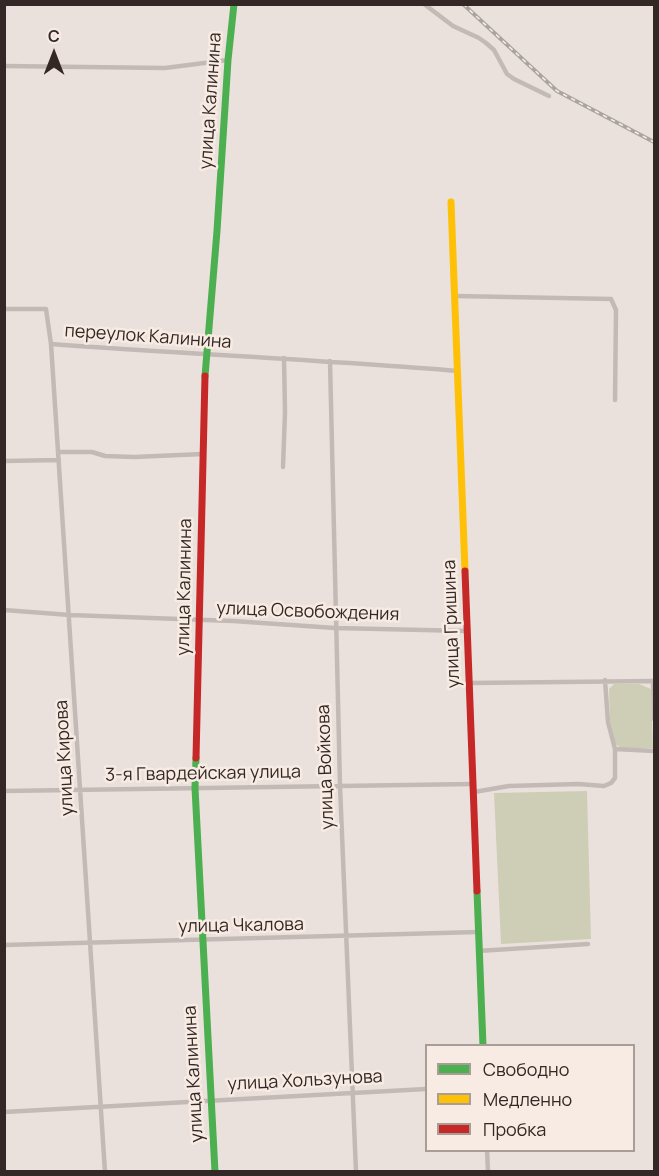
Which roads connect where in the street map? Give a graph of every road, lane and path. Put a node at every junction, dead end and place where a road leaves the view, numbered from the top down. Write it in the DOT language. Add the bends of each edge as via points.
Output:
graph roads {
  1 [pos="234,4"];
  2 [pos="424,4"];
  3 [pos="228,60"];
  4 [pos="4,66"];
  5 [pos="549,96"];
  6 [pos="451,202"];
  7 [pos="456,296"];
  8 [pos="4,309"];
  9 [pos="51,344"];
  10 [pos="205,355"];
  11 [pos="284,358"];
  12 [pos="330,360"];
  13 [pos="458,371"];
  14 [pos="615,400"];
  15 [pos="58,452"];
  16 [pos="203,454"];
  17 [pos="59,460"];
  18 [pos="4,461"];
  19 [pos="283,467"];
  20 [pos="4,610"];
  21 [pos="70,615"];
  22 [pos="200,621"];
  23 [pos="335,628"];
  24 [pos="467,631"];
  25 [pos="605,680"];
  26 [pos="654,681"];
  27 [pos="470,683"];
  28 [pos="654,719"];
  29 [pos="615,749"];
  30 [pos="654,751"];
  31 [pos="473,784"];
  32 [pos="340,786"];
  33 [pos="195,788"];
  34 [pos="80,789"];
  35 [pos="4,791"];
  36 [pos="474,792"];
  37 [pos="477,932"];
  38 [pos="345,937"];
  39 [pos="201,941"];
  40 [pos="90,943"];
  41 [pos="588,944"];
  42 [pos="4,945"];
  43 [pos="478,951"];
  44 [pos="483,1044"];
  45 [pos="425,1089"];
  46 [pos="352,1093"];
  47 [pos="210,1099"];
  48 [pos="101,1107"];
  49 [pos="4,1112"];
  50 [pos="487,1152"];
  51 [pos="105,1172"];
  52 [pos="215,1172"];
  53 [pos="356,1172"];
  54 [pos="488,1172"];
  1 -- 3 [label="street, улица Калинина"];
  2 -- 5 [label="street" via="453,26 486,43 507,74"];
  3 -- 4 [label="street" via="165,68"];
  3 -- 10 [label="street, улица Калинина"];
  6 -- 7 [label="street, улица Гришина"];
  7 -- 13 [label="street, улица Гришина"];
  7 -- 14 [label="street" via="611,298 616,310"];
  8 -- 9 [label="street, переулок Калинина" via="46,309"];
  9 -- 10 [label="street, переулок Калинина"];
  9 -- 15 [label="street, улица Кирова"];
  10 -- 11 [label="street, переулок Калинина"];
  10 -- 16 [label="street, улица Калинина"];
  11 -- 12 [label="street, переулок Калинина"];
  11 -- 19 [label="street"];
  12 -- 13 [label="street, переулок Калинина"];
  12 -- 23 [label="street, улица Войкова"];
  13 -- 24 [label="street, улица Гришина"];
  15 -- 16 [label="street" via="134,457"];
  15 -- 17 [label="street, улица Кирова"];
  16 -- 22 [label="street, улица Калинина"];
  17 -- 18 [label="street"];
  17 -- 21 [label="street, улица Кирова"];
  20 -- 21 [label="street, улица Освобождения"];
  21 -- 22 [label="street, улица Освобождения"];
  21 -- 34 [label="street, улица Кирова"];
  22 -- 23 [label="street, улица Освобождения"];
  22 -- 33 [label="street, улица Калинина"];
  23 -- 24 [label="street, улица Освобождения"];
  23 -- 32 [label="street, улица Войкова"];
  24 -- 27 [label="street, улица Гришина"];
  25 -- 26 [label="street"];
  25 -- 27 [label="street"];
  25 -- 29 [label="street" via="608,722"];
  26 -- 28 [label="street"];
  27 -- 31 [label="street, улица Гришина"];
  29 -- 30 [label="street"];
  29 -- 36 [label="street" via="615,778 604,786 509,786"];
  31 -- 32 [label="street, 3-я Гвардейская улица"];
  31 -- 36 [label="street, улица Гришина"];
  32 -- 33 [label="street, 3-я Гвардейская улица"];
  32 -- 38 [label="street, улица Войкова"];
  33 -- 34 [label="street, 3-я Гвардейская улица"];
  33 -- 39 [label="street, улица Калинина"];
  34 -- 35 [label="street, 3-я Гвардейская улица"];
  34 -- 40 [label="street, улица Кирова"];
  36 -- 37 [label="street, улица Гришина"];
  37 -- 38 [label="street, улица Чкалова"];
  37 -- 43 [label="street, улица Гришина"];
  38 -- 39 [label="street, улица Чкалова"];
  38 -- 46 [label="street, улица Войкова"];
  39 -- 40 [label="street, улица Чкалова"];
  39 -- 47 [label="street, улица Калинина"];
  40 -- 42 [label="street, улица Чкалова"];
  40 -- 48 [label="street, улица Кирова"];
  41 -- 43 [label="street"];
  43 -- 44 [label="street, улица Гришина"];
  45 -- 46 [label="street, улица Хользунова"];
  46 -- 47 [label="street, улица Хользунова"];
  46 -- 53 [label="street, улица Войкова"];
  47 -- 48 [label="street, улица Хользунова"];
  47 -- 52 [label="street, улица Калинина"];
  48 -- 49 [label="street, улица Хользунова"];
  48 -- 51 [label="street, улица Кирова"];
  50 -- 54 [label="street"];
}
